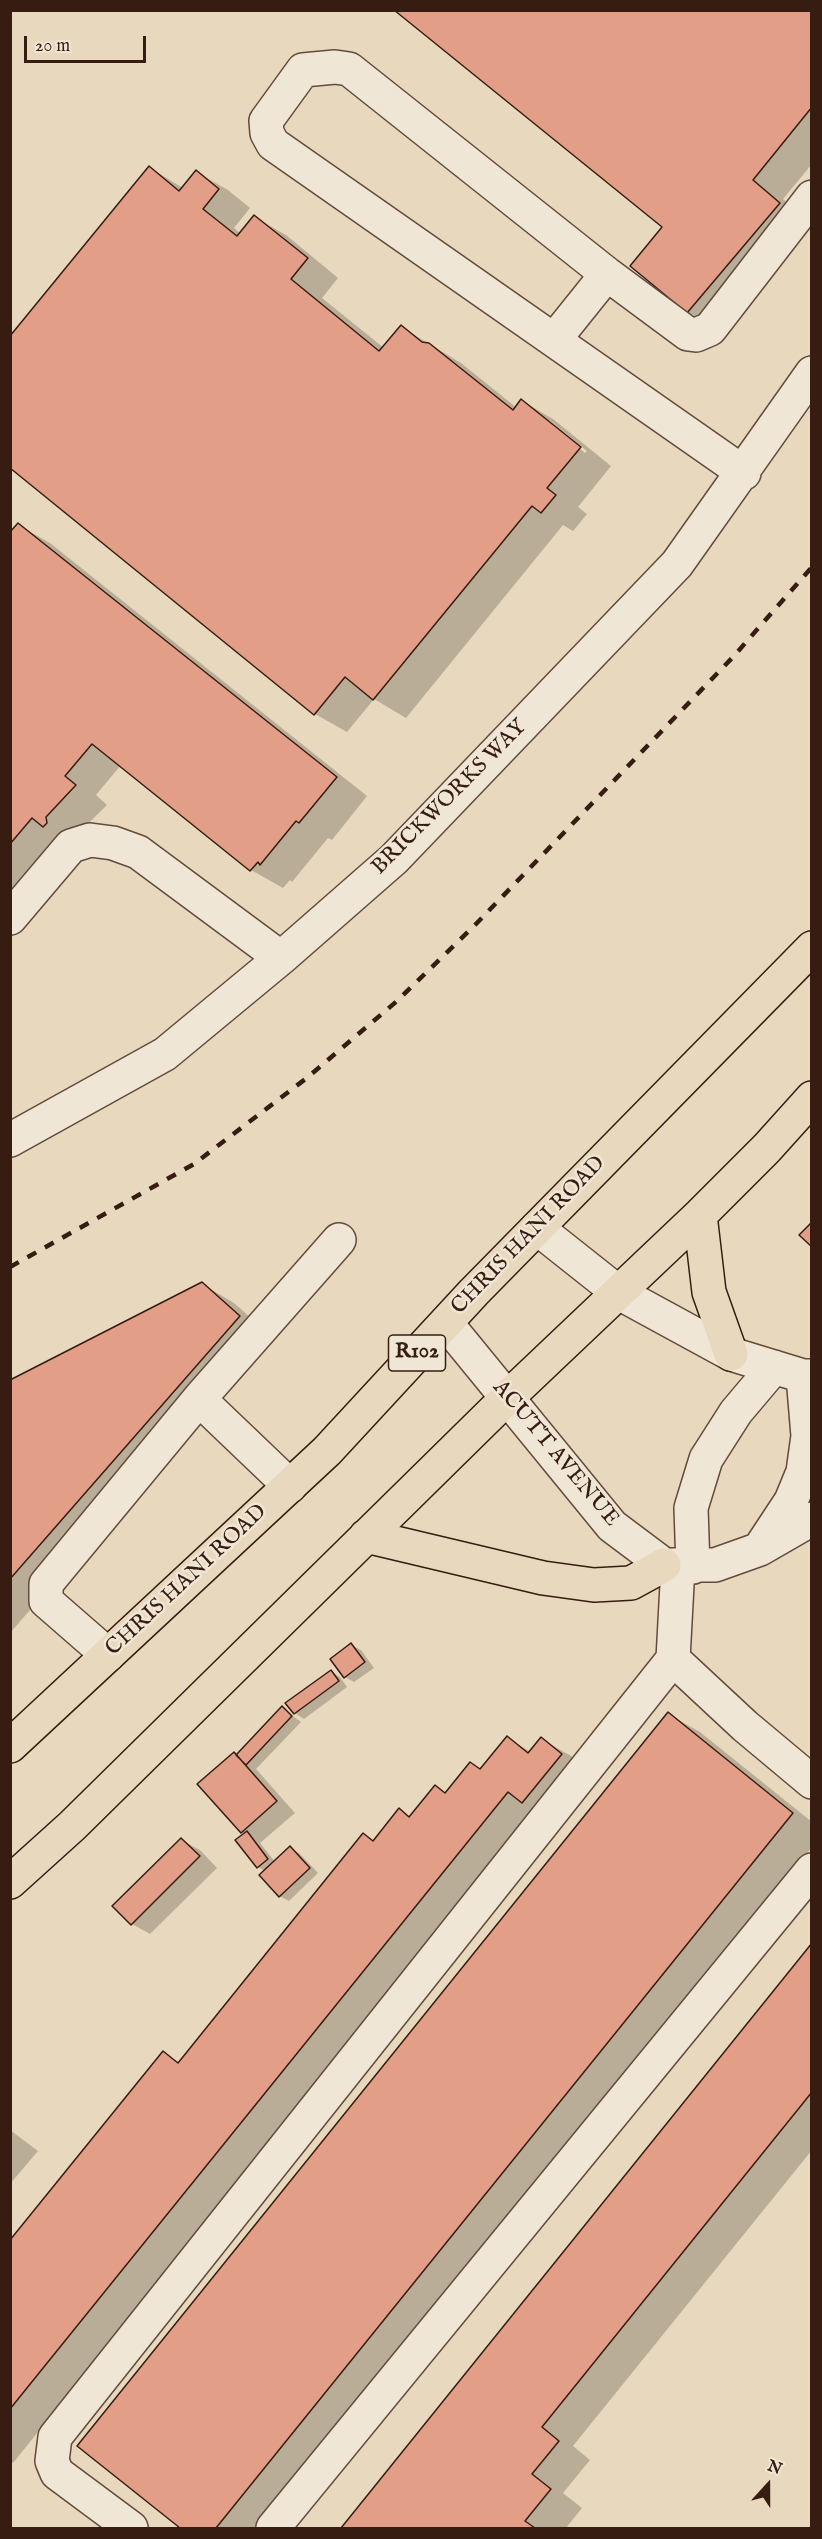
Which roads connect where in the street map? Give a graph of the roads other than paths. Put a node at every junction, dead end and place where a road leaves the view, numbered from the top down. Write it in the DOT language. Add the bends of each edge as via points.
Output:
graph roads {
  1 [pos="812,197"];
  2 [pos="607,274"];
  3 [pos="554,340"];
  4 [pos="812,373"];
  5 [pos="744,473"];
  6 [pos="10,918"];
  7 [pos="812,948"];
  8 [pos="281,958"];
  9 [pos="812,1098"];
  10 [pos="10,1140"];
  11 [pos="700,1215"];
  12 [pos="537,1228"];
  13 [pos="339,1240"];
  14 [pos="619,1293"];
  15 [pos="446,1323"];
  16 [pos="731,1354"];
  17 [pos="796,1373"];
  18 [pos="507,1398"];
  19 [pos="199,1399"];
  20 [pos="290,1486"];
  21 [pos="812,1519"];
  22 [pos="366,1536"];
  23 [pos="760,1549"];
  24 [pos="678,1566"];
  25 [pos="108,1655"];
  26 [pos="673,1659"];
  27 [pos="10,1746"];
  28 [pos="812,1782"];
  29 [pos="812,1870"];
  30 [pos="10,1882"];
  31 [pos="131,2529"];
  32 [pos="273,2529"];
  1 -- 2 [label="street" via="704,332 688,334"];
  2 -- 3 [label="street"];
  2 -- 3 [label="street" via="349,69 303,70 266,121 273,144"];
  3 -- 5 [label="street"];
  4 -- 5 [label="street, BRICKWORKS WAY"];
  5 -- 8 [label="street, BRICKWORKS WAY" via="677,564 393,859"];
  6 -- 8 [label="street" via="71,846 90,840 113,843 138,852"];
  7 -- 12 [label="main road, CHRIS HANI ROAD / R102"];
  8 -- 10 [label="street, BRICKWORKS WAY" via="165,1054"];
  9 -- 11 [label="main road"];
  11 -- 14 [label="main road"];
  11 -- 16 [label="main road" via="709,1292"];
  12 -- 14 [label="street"];
  12 -- 15 [label="main road, CHRIS HANI ROAD / R102"];
  13 -- 19 [label="street"];
  14 -- 16 [label="street"];
  14 -- 18 [label="main road"];
  15 -- 18 [label="street, ACUTT AVENUE"];
  15 -- 20 [label="main road, CHRIS HANI ROAD / R102"];
  16 -- 17 [label="street"];
  17 -- 23 [label="street" via="808,1436 803,1472 791,1501"];
  17 -- 24 [label="street" via="736,1412 706,1460"];
  18 -- 22 [label="main road"];
  18 -- 24 [label="street, ACUTT AVENUE" via="612,1526"];
  19 -- 20 [label="street"];
  19 -- 25 [label="street" via="46,1584 46,1601"];
  20 -- 25 [label="main road, CHRIS HANI ROAD / R102"];
  21 -- 23 [label="street"];
  22 -- 24 [label="main road" via="543,1578 594,1585 631,1583"];
  22 -- 30 [label="main road" via="72,1826"];
  23 -- 24 [label="street" via="715,1565"];
  24 -- 26 [label="street"];
  25 -- 27 [label="main road, CHRIS HANI ROAD / R102"];
  26 -- 28 [label="street"];
  26 -- 31 [label="street" via="55,2437 52,2461 57,2473"];
  29 -- 32 [label="street"];
}
